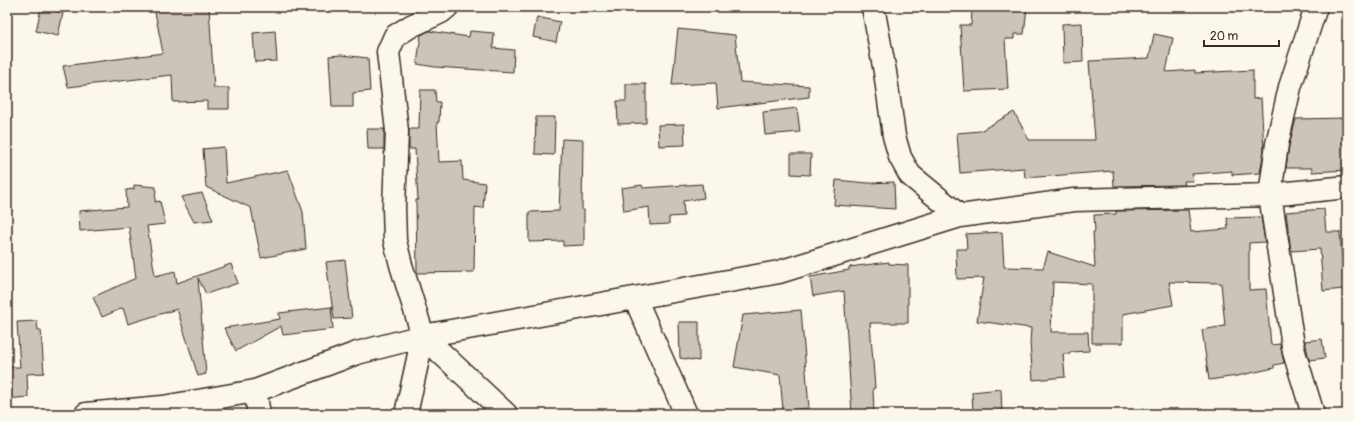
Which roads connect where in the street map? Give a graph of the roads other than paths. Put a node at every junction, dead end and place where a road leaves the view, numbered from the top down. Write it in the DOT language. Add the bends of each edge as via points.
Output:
graph roads {
  1 [pos="447,7"];
  2 [pos="873,7"];
  3 [pos="1316,7"];
  4 [pos="1347,187"];
  5 [pos="1270,194"];
  6 [pos="960,216"];
  7 [pos="635,298"];
  8 [pos="423,336"];
  9 [pos="255,391"];
  10 [pos="86,414"];
  11 [pos="259,414"];
  12 [pos="406,414"];
  13 [pos="506,414"];
  14 [pos="686,414"];
  15 [pos="1313,414"];
  1 -- 8 [label="street" via="395,36 388,52 397,131 395,241"];
  2 -- 6 [label="street" via="894,136 900,157 910,175"];
  3 -- 5 [label="street" via="1290,87 1277,144"];
  4 -- 5 [label="street"];
  5 -- 6 [label="street" via="1074,200"];
  5 -- 15 [label="street" via="1294,352"];
  6 -- 7 [label="street" via="779,272"];
  7 -- 8 [label="street"];
  7 -- 14 [label="street"];
  8 -- 9 [label="street" via="357,353"];
  8 -- 12 [label="street"];
  8 -- 13 [label="street"];
  9 -- 10 [label="street" via="163,407"];
  9 -- 11 [label="street"];
}
